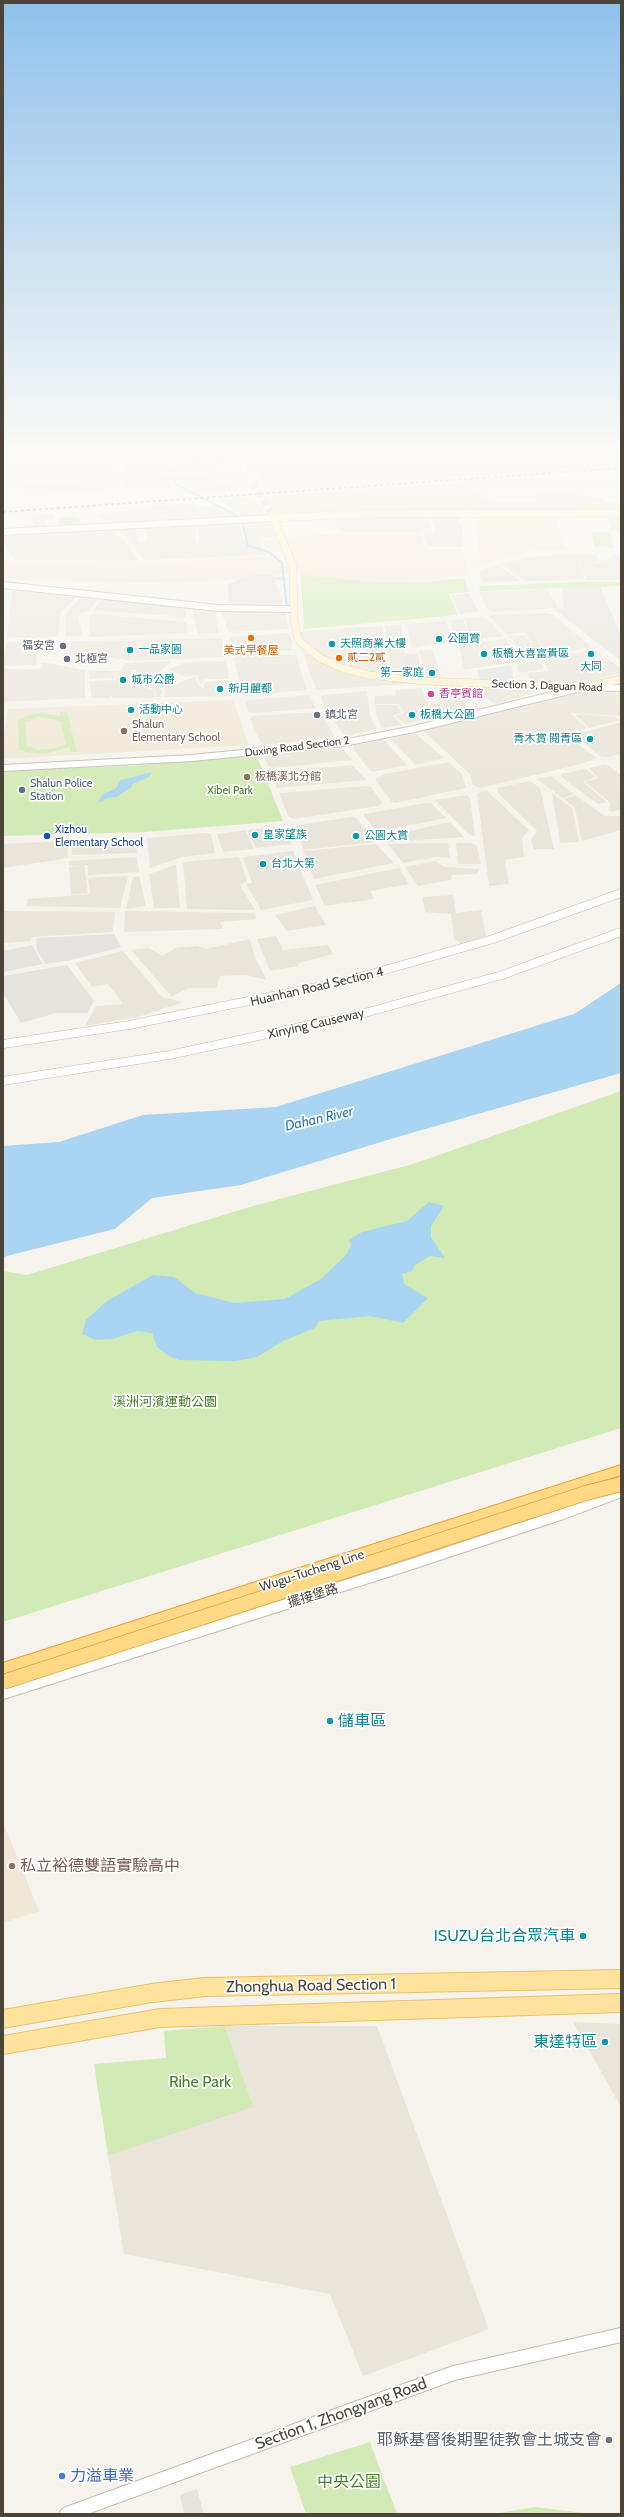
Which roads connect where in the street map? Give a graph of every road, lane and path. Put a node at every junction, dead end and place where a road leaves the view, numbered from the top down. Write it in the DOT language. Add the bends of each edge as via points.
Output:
graph roads {
  1 [pos="293,573"];
  2 [pos="3,585"];
  3 [pos="293,609"];
  4 [pos="621,675"];
  5 [pos="621,679"];
  6 [pos="570,687"];
  7 [pos="586,687"];
  8 [pos="621,688"];
  9 [pos="3,764"];
  10 [pos="3,768"];
  11 [pos="621,893"];
  12 [pos="621,932"];
  13 [pos="3,1044"];
  14 [pos="3,1081"];
  15 [pos="621,1470"];
  16 [pos="621,1477"];
  17 [pos="621,1484"];
  18 [pos="621,1492"];
  19 [pos="134,1634"];
  20 [pos="142,1650"];
  21 [pos="3,1669"];
  22 [pos="3,1676"];
  23 [pos="3,1682"];
  24 [pos="3,1694"];
  25 [pos="621,1979"];
  26 [pos="621,2003"];
  27 [pos="3,2019"];
  28 [pos="3,2045"];
  29 [pos="621,2335"];
  30 [pos="67,2514"];
  1 -- 3 [label="main road, Section 3, Daguan Road"];
  2 -- 3 [label="street" via="218,608"];
  3 -- 6 [label="main road, Section 3, Daguan Road" via="298,640 319,658 342,668 369,675 413,681"];
  4 -- 6 [label="main road"];
  5 -- 7 [label="main road"];
  6 -- 7 [label="main road, Section 3, Daguan Road"];
  6 -- 9 [label="street, Duxing Road Section 2" via="470,712 340,739 146,757"];
  7 -- 8 [label="street, Section 3, Daguan Road"];
  7 -- 10 [label="street, Duxing Road Section 2" via="414,729 343,742 192,758"];
  11 -- 13 [label="street, Huanhan Road Section 4" via="493,939 343,982 129,1025"];
  12 -- 14 [label="street, Xinying Causeway" via="502,975 361,1014 169,1055"];
  15 -- 21 [label="highway, Wugu-Tucheng Line"];
  16 -- 19 [label="street, 擺接堡路"];
  17 -- 23 [label="highway, Wugu-Tucheng Line, bridge" via="586,1493"];
  18 -- 20 [label="street, 擺接堡路" via="560,1516"];
  19 -- 20 [label="street"];
  19 -- 22 [label="street, 擺接堡路"];
  20 -- 24 [label="street, 擺接堡路"];
  25 -- 27 [label="main road, Zhonghua Road Section 1" via="205,1987 152,1993"];
  26 -- 28 [label="main road, Zhonghua Road Section 1" via="160,2018"];
  29 -- 30 [label="street, Section 1, Zhongyang Road" via="454,2372"];
}
